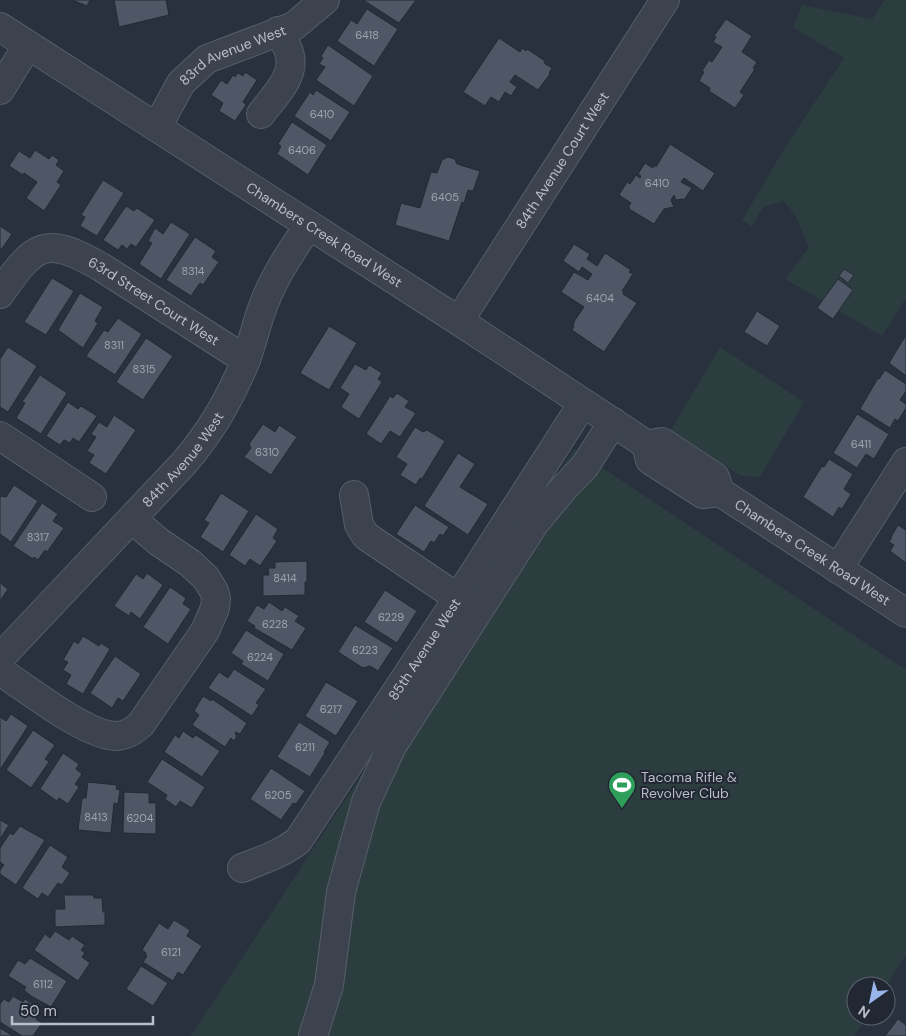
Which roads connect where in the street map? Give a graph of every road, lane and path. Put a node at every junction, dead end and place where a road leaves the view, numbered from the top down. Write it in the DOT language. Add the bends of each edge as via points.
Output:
graph roads {
  1 [pos="325,0"];
  2 [pos="665,0"];
  3 [pos="0,27"];
  4 [pos="278,31"];
  5 [pos="28,45"];
  6 [pos="0,90"];
  7 [pos="261,114"];
  8 [pos="157,127"];
  9 [pos="309,225"];
  10 [pos="0,294"];
  11 [pos="459,321"];
  12 [pos="246,360"];
  13 [pos="582,403"];
  14 [pos="613,422"];
  15 [pos="0,436"];
  16 [pos="906,462"];
  17 [pos="354,495"];
  18 [pos="92,497"];
  19 [pos="132,519"];
  20 [pos="838,569"];
  21 [pos="458,598"];
  22 [pos="906,613"];
  23 [pos="0,658"];
  24 [pos="0,671"];
  25 [pos="242,868"];
  26 [pos="313,1036"];
  1 -- 4 [label="street, 83rd Avenue West" via="294,26"];
  2 -- 11 [label="street, 84th Avenue Court West"];
  3 -- 5 [label="street, Chambers Creek Road West"];
  4 -- 7 [label="street" via="292,66 285,83"];
  4 -- 8 [label="street, 83rd Avenue West" via="207,59 182,83"];
  5 -- 6 [label="street"];
  5 -- 8 [label="street, Chambers Creek Road West"];
  8 -- 9 [label="street, Chambers Creek Road West"];
  9 -- 11 [label="street, Chambers Creek Road West"];
  9 -- 12 [label="street, 84th Avenue West" via="265,300"];
  10 -- 12 [label="street, 63rd Street Court West" via="29,257 44,249 57,248 101,267"];
  11 -- 13 [label="street, Chambers Creek Road West"];
  12 -- 19 [label="street, 84th Avenue West" via="228,400 199,445"];
  13 -- 14 [label="street, Chambers Creek Road West"];
  13 -- 21 [label="street, 85th Avenue West"];
  14 -- 20 [label="street, Chambers Creek Road West" via="646,445 650,460 703,494 720,492"];
  14 -- 26 [label="street" via="585,466 524,539 383,763 366,802 341,892 329,986"];
  15 -- 18 [label="street"];
  16 -- 20 [label="street"];
  17 -- 21 [label="street" via="359,525 366,536"];
  19 -- 23 [label="street, 84th Avenue West"];
  19 -- 24 [label="street" via="206,578 216,598 211,620 198,644 148,716 128,734 109,736 85,727"];
  20 -- 22 [label="street, Chambers Creek Road West"];
  21 -- 25 [label="street, 85th Avenue West" via="298,840 276,855"];
}
